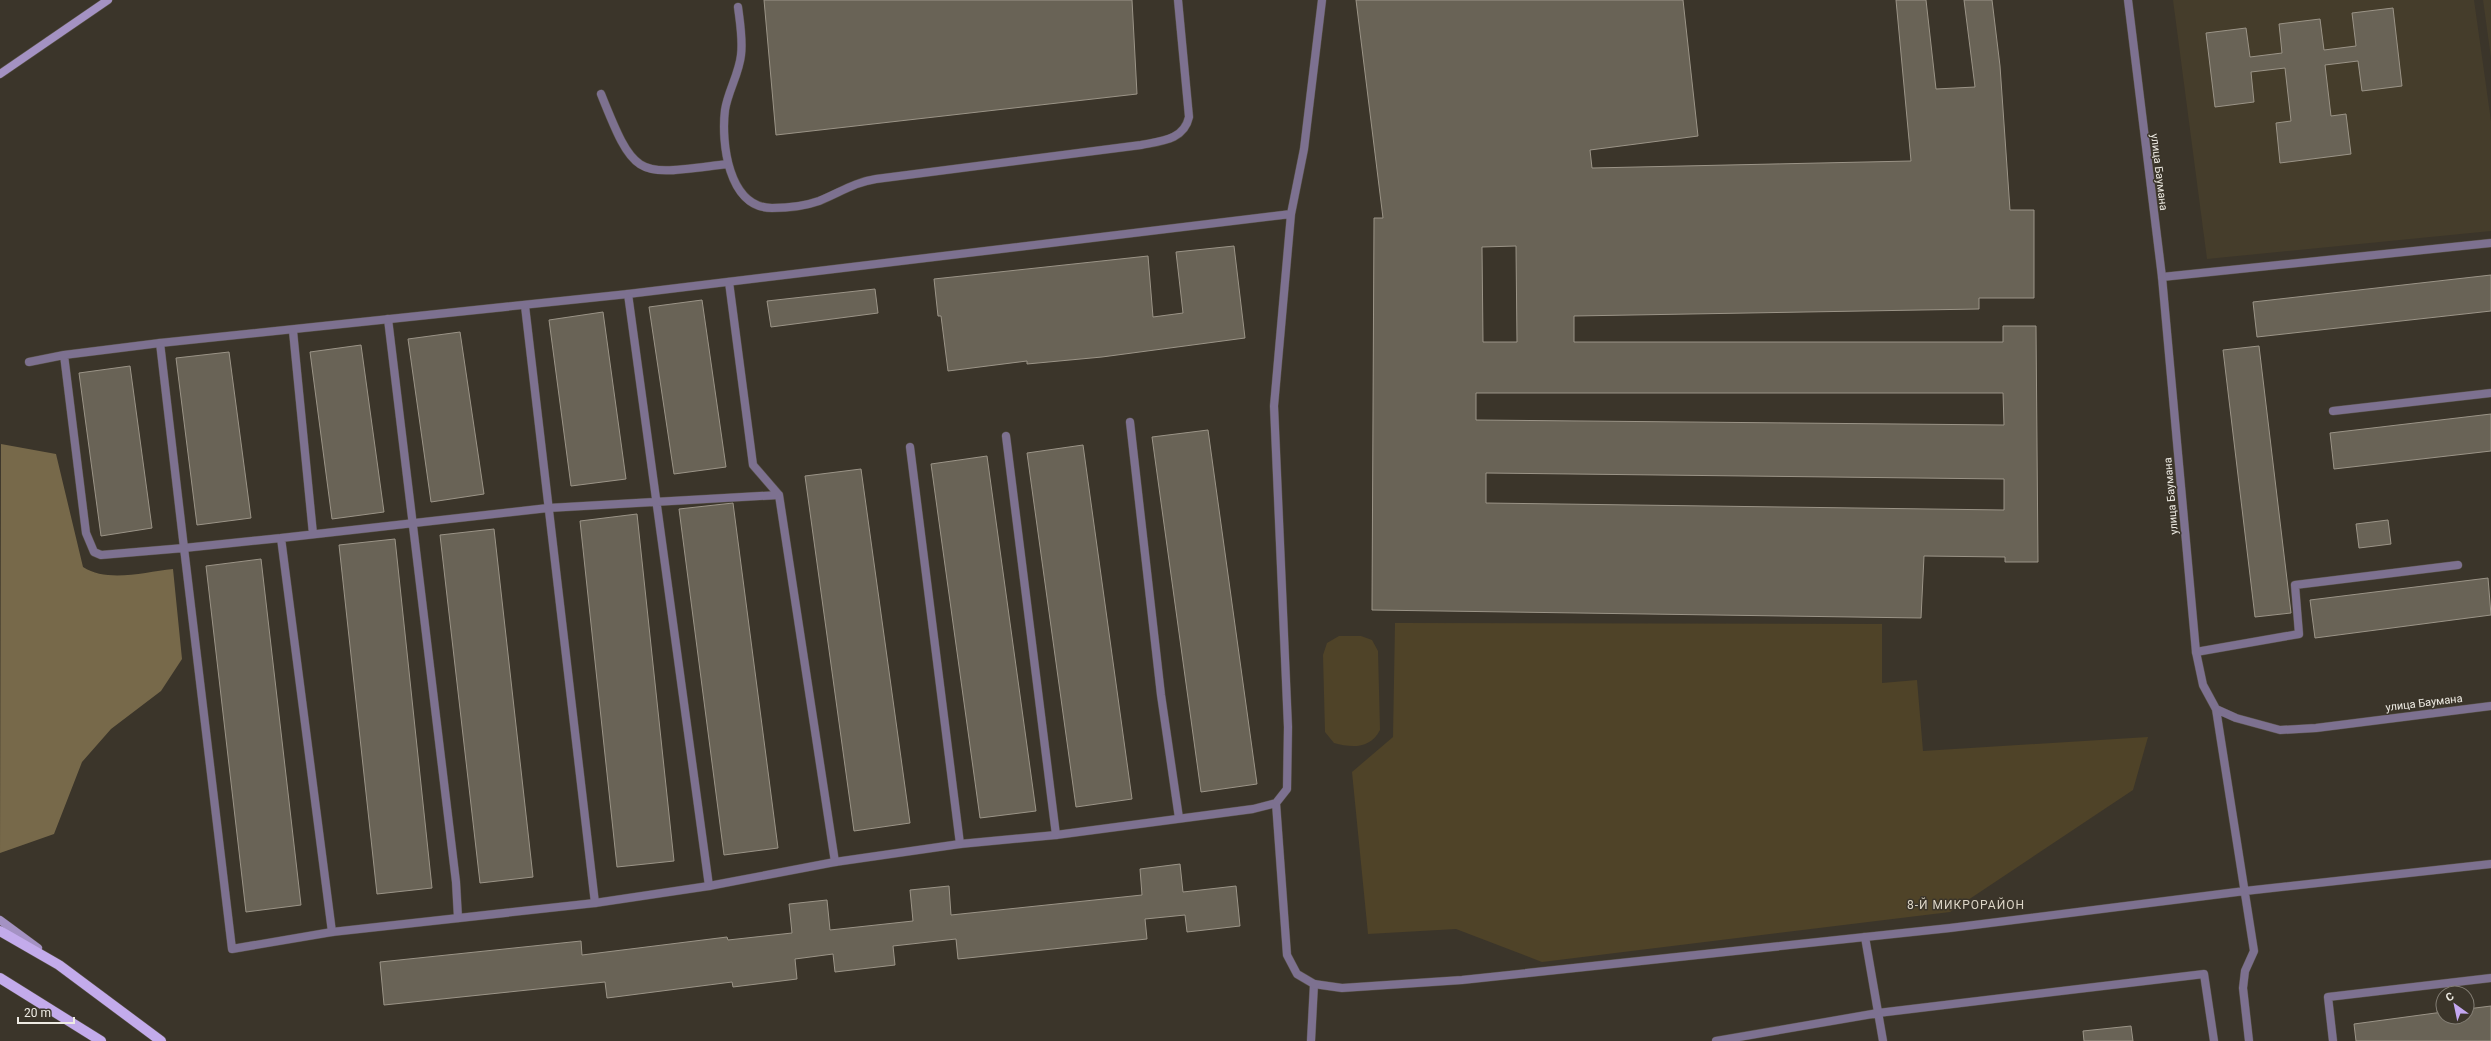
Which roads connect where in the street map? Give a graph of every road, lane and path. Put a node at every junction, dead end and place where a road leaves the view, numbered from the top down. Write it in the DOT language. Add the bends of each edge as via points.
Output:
graph roads {
  1 [pos="108,0"];
  2 [pos="1178,0"];
  3 [pos="1322,0"];
  4 [pos="2128,0"];
  5 [pos="738,7"];
  6 [pos="0,74"];
  7 [pos="601,94"];
  8 [pos="727,164"];
  9 [pos="1291,214"];
  10 [pos="2491,243"];
  11 [pos="2162,277"];
  12 [pos="729,282"];
  13 [pos="628,294"];
  14 [pos="525,306"];
  15 [pos="388,319"];
  16 [pos="293,331"];
  17 [pos="160,344"];
  18 [pos="64,355"];
  19 [pos="29,362"];
  20 [pos="2491,393"];
  21 [pos="2334,411"];
  22 [pos="1130,422"];
  23 [pos="1006,436"];
  24 [pos="910,447"];
  25 [pos="779,495"];
  26 [pos="657,501"];
  27 [pos="548,508"];
  28 [pos="412,523"];
  29 [pos="313,534"];
  30 [pos="281,538"];
  31 [pos="184,548"];
  32 [pos="2458,565"];
  33 [pos="2196,652"];
  34 [pos="2491,706"];
  35 [pos="2216,709"];
  36 [pos="1276,803"];
  37 [pos="1179,818"];
  38 [pos="1056,834"];
  39 [pos="960,844"];
  40 [pos="835,862"];
  41 [pos="2491,864"];
  42 [pos="709,886"];
  43 [pos="2245,891"];
  44 [pos="595,903"];
  45 [pos="458,918"];
  46 [pos="0,920"];
  47 [pos="0,931"];
  48 [pos="332,932"];
  49 [pos="1865,937"];
  50 [pos="59,965"];
  51 [pos="0,978"];
  52 [pos="2491,978"];
  53 [pos="1314,984"];
  54 [pos="1878,1013"];
  55 [pos="101,1041"];
  56 [pos="161,1041"];
  57 [pos="1311,1041"];
  58 [pos="1716,1041"];
  59 [pos="1882,1041"];
  60 [pos="2214,1041"];
  61 [pos="2248,1041"];
  62 [pos="2333,1041"];
  1 -- 6 [label="main road"];
  2 -- 8 [label="street" via="1189,117 1184,130 1169,139 1141,145 876,179 860,182 813,203 771,208 758,206 744,196"];
  3 -- 9 [label="street" via="1304,149"];
  4 -- 11 [label="street, улица Баумана"];
  5 -- 8 [label="street" via="742,49 725,110"];
  7 -- 8 [label="street" via="620,141 629,155 641,166 651,170 667,171"];
  9 -- 12 [label="street"];
  9 -- 36 [label="street" via="1274,406 1288,728 1287,789"];
  10 -- 11 [label="street"];
  11 -- 33 [label="street, улица Баумана"];
  12 -- 13 [label="street"];
  12 -- 25 [label="street" via="753,465"];
  13 -- 14 [label="street"];
  13 -- 26 [label="street"];
  14 -- 15 [label="street"];
  14 -- 27 [label="street"];
  15 -- 16 [label="street"];
  15 -- 28 [label="street"];
  16 -- 17 [label="street"];
  16 -- 29 [label="street"];
  17 -- 18 [label="street"];
  17 -- 31 [label="street"];
  18 -- 19 [label="street"];
  18 -- 31 [label="street" via="86,533 94,552 102,555"];
  20 -- 21 [label="street"];
  22 -- 37 [label="street" via="1161,695"];
  23 -- 38 [label="street"];
  24 -- 39 [label="street"];
  25 -- 26 [label="street"];
  25 -- 40 [label="street"];
  26 -- 27 [label="street"];
  26 -- 42 [label="street"];
  27 -- 28 [label="street"];
  27 -- 44 [label="street"];
  28 -- 29 [label="street"];
  28 -- 45 [label="street" via="455,874"];
  29 -- 30 [label="street"];
  30 -- 31 [label="street"];
  30 -- 48 [label="street"];
  31 -- 48 [label="street" via="232,949"];
  32 -- 33 [label="street" via="2295,585 2299,634"];
  33 -- 35 [label="street, улица Баумана" via="2203,685"];
  34 -- 35 [label="street, улица Баумана" via="2316,728 2280,730 2236,718"];
  35 -- 43 [label="street"];
  36 -- 37 [label="street" via="1253,809"];
  36 -- 53 [label="street" via="1287,955 1297,974"];
  37 -- 38 [label="street"];
  38 -- 39 [label="street"];
  39 -- 40 [label="street"];
  40 -- 42 [label="street"];
  41 -- 43 [label="street"];
  42 -- 44 [label="street"];
  43 -- 49 [label="street"];
  43 -- 61 [label="street" via="2254,951 2245,971 2243,988"];
  44 -- 45 [label="street"];
  45 -- 48 [label="street"];
  46 -- 50 [label="main road"];
  47 -- 50 [label="main road"];
  49 -- 53 [label="street" via="1462,980 1342,988"];
  49 -- 54 [label="street"];
  50 -- 56 [label="main road"];
  51 -- 55 [label="main road"];
  52 -- 62 [label="street" via="2328,997"];
  53 -- 57 [label="street"];
  54 -- 58 [label="street"];
  54 -- 59 [label="street"];
  54 -- 60 [label="street" via="2204,974"];
}
